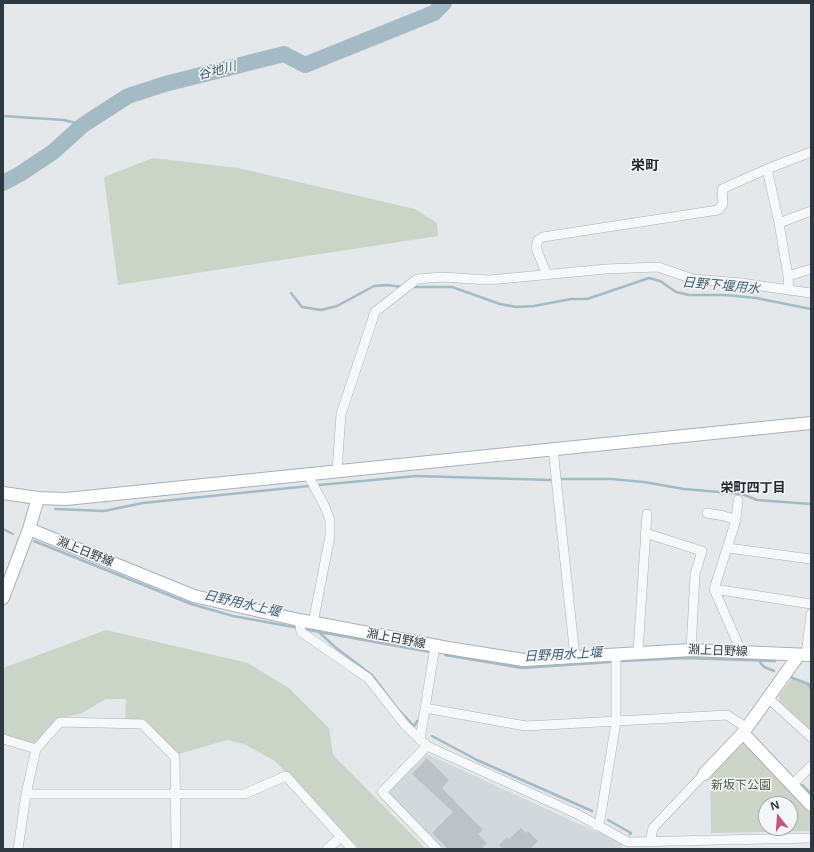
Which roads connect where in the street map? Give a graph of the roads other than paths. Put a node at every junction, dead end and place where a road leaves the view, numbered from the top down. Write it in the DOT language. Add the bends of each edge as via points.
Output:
graph roads {
  1 [pos="811,152"];
  2 [pos="767,168"];
  3 [pos="811,210"];
  4 [pos="779,224"];
  5 [pos="811,269"];
  6 [pos="547,275"];
  7 [pos="788,276"];
  8 [pos="789,290"];
  9 [pos="811,293"];
  10 [pos="811,423"];
  11 [pos="553,449"];
  12 [pos="337,472"];
  13 [pos="308,474"];
  14 [pos="3,493"];
  15 [pos="38,498"];
  16 [pos="738,500"];
  17 [pos="707,513"];
  18 [pos="647,514"];
  19 [pos="736,520"];
  20 [pos="29,529"];
  21 [pos="645,533"];
  22 [pos="728,548"];
  23 [pos="811,560"];
  24 [pos="714,589"];
  25 [pos="3,597"];
  26 [pos="811,604"];
  27 [pos="811,614"];
  28 [pos="299,620"];
  29 [pos="313,623"];
  30 [pos="435,646"];
  31 [pos="692,650"];
  32 [pos="741,651"];
  33 [pos="638,652"];
  34 [pos="616,654"];
  35 [pos="805,656"];
  36 [pos="575,657"];
  37 [pos="768,698"];
  38 [pos="426,708"];
  39 [pos="616,722"];
  40 [pos="745,730"];
  41 [pos="811,738"];
  42 [pos="3,739"];
  43 [pos="420,740"];
  44 [pos="428,746"];
  45 [pos="36,749"];
  46 [pos="811,766"];
  47 [pos="704,774"];
  48 [pos="792,785"];
  49 [pos="26,794"];
  50 [pos="175,794"];
  51 [pos="811,805"];
  52 [pos="597,826"];
  53 [pos="341,837"];
  54 [pos="811,838"];
  55 [pos="650,842"];
  56 [pos="18,849"];
  57 [pos="176,849"];
  58 [pos="327,849"];
  59 [pos="352,849"];
  60 [pos="436,849"];
  1 -- 2 [label="street"];
  2 -- 4 [label="street"];
  2 -- 6 [label="street" via="722,189 723,204 718,210 543,237 538,240 536,248"];
  3 -- 4 [label="street"];
  4 -- 7 [label="street"];
  5 -- 7 [label="street"];
  6 -- 8 [label="street" via="658,267 692,279"];
  6 -- 12 [label="street" via="489,280 442,277 417,279 375,312 341,414"];
  7 -- 8 [label="street"];
  8 -- 9 [label="street"];
  10 -- 11 [label="main road"];
  11 -- 12 [label="main road"];
  11 -- 36 [label="street"];
  12 -- 13 [label="main road"];
  13 -- 15 [label="main road" via="66,499"];
  13 -- 29 [label="street" via="326,507 330,525"];
  14 -- 15 [label="main road"];
  15 -- 20 [label="main road"];
  16 -- 19 [label="street"];
  17 -- 19 [label="street"];
  18 -- 21 [label="street"];
  19 -- 22 [label="street"];
  20 -- 25 [label="main road"];
  20 -- 28 [label="main road, 淵上日野線" via="194,596"];
  21 -- 31 [label="street" via="702,551 696,574"];
  21 -- 33 [label="street"];
  22 -- 23 [label="street"];
  22 -- 24 [label="street"];
  24 -- 26 [label="street"];
  24 -- 32 [label="street"];
  27 -- 35 [label="street"];
  28 -- 29 [label="main road, 淵上日野線"];
  28 -- 43 [label="street" via="301,632 368,678"];
  29 -- 30 [label="main road, 淵上日野線"];
  30 -- 36 [label="main road, 淵上日野線" via="524,660"];
  30 -- 38 [label="street"];
  31 -- 32 [label="main road, 淵上日野線"];
  31 -- 33 [label="main road, 淵上日野線"];
  32 -- 35 [label="main road, 淵上日野線"];
  33 -- 34 [label="main road, 淵上日野線"];
  34 -- 36 [label="main road, 淵上日野線"];
  34 -- 39 [label="street"];
  35 -- 37 [label="main road"];
  37 -- 40 [label="main road"];
  37 -- 41 [label="street"];
  38 -- 39 [label="street" via="526,726"];
  38 -- 43 [label="street"];
  39 -- 40 [label="street" via="727,715"];
  39 -- 52 [label="street"];
  40 -- 47 [label="main road"];
  40 -- 48 [label="main road"];
  42 -- 45 [label="street"];
  43 -- 44 [label="street"];
  44 -- 52 [label="street" via="577,814"];
  44 -- 60 [label="street" via="382,792"];
  45 -- 49 [label="street"];
  45 -- 50 [label="street" via="60,722 142,724 175,757"];
  46 -- 48 [label="street"];
  47 -- 55 [label="street" via="653,828"];
  48 -- 51 [label="main road"];
  49 -- 50 [label="street"];
  49 -- 56 [label="street"];
  50 -- 53 [label="street" via="244,794 286,776"];
  50 -- 57 [label="street"];
  52 -- 55 [label="street" via="628,842"];
  53 -- 58 [label="street"];
  53 -- 59 [label="street"];
  54 -- 55 [label="street"];
}
